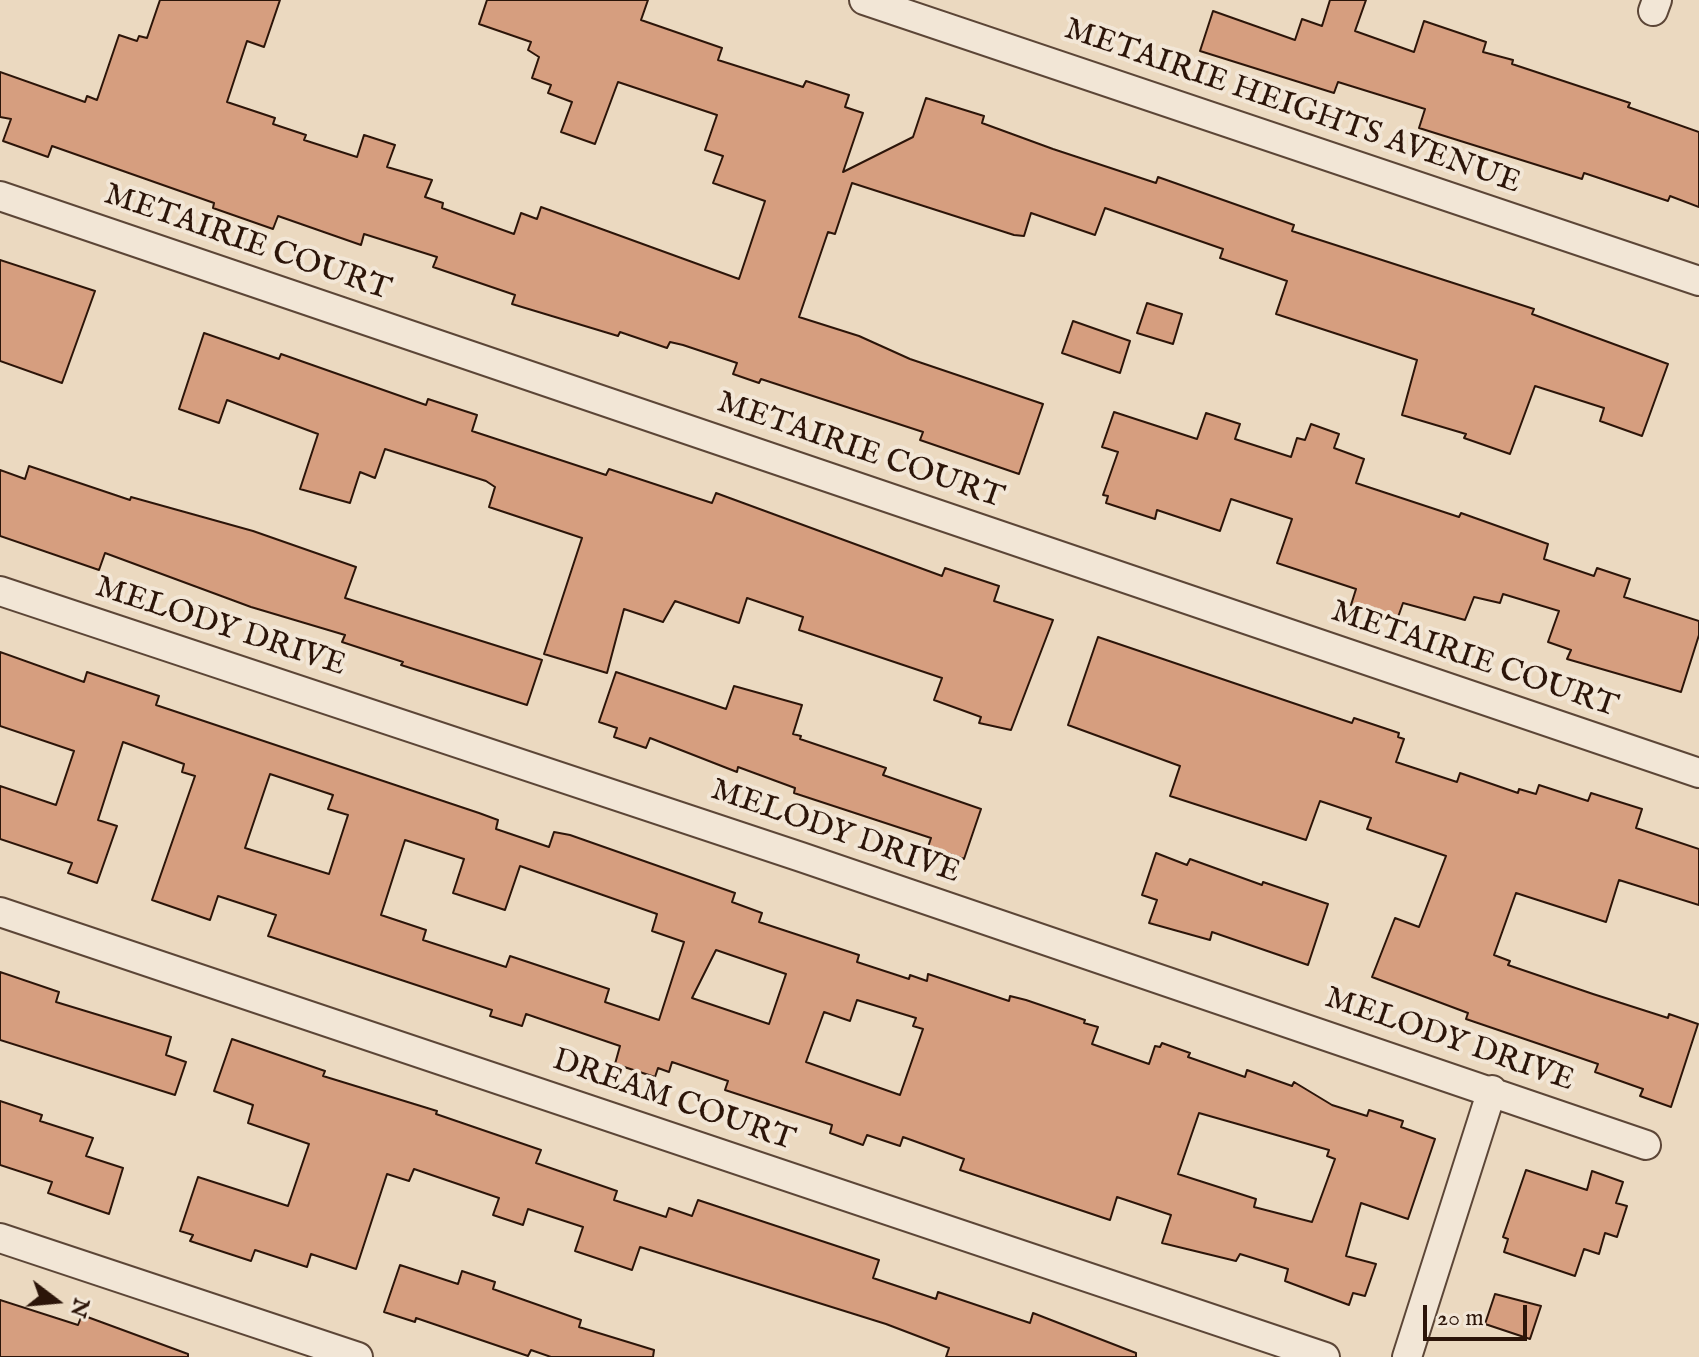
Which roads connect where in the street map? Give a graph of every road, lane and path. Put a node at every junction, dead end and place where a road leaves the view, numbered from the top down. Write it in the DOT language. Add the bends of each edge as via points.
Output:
graph roads {
  1 [pos="864,0"];
  2 [pos="0,196"];
  3 [pos="1699,281"];
  4 [pos="0,591"];
  5 [pos="1699,773"];
  6 [pos="0,912"];
  7 [pos="1492,1090"];
  8 [pos="1646,1145"];
  9 [pos="0,1238"];
  10 [pos="358,1357"];
  11 [pos="1325,1357"];
  12 [pos="1407,1357"];
  1 -- 3 [label="street, METAIRIE HEIGHTS AVENUE"];
  2 -- 5 [label="street, METAIRIE COURT"];
  4 -- 7 [label="street, MELODY DRIVE"];
  6 -- 11 [label="street, DREAM COURT"];
  7 -- 8 [label="street, MELODY DRIVE"];
  7 -- 12 [label="street"];
  9 -- 10 [label="street"];
}
